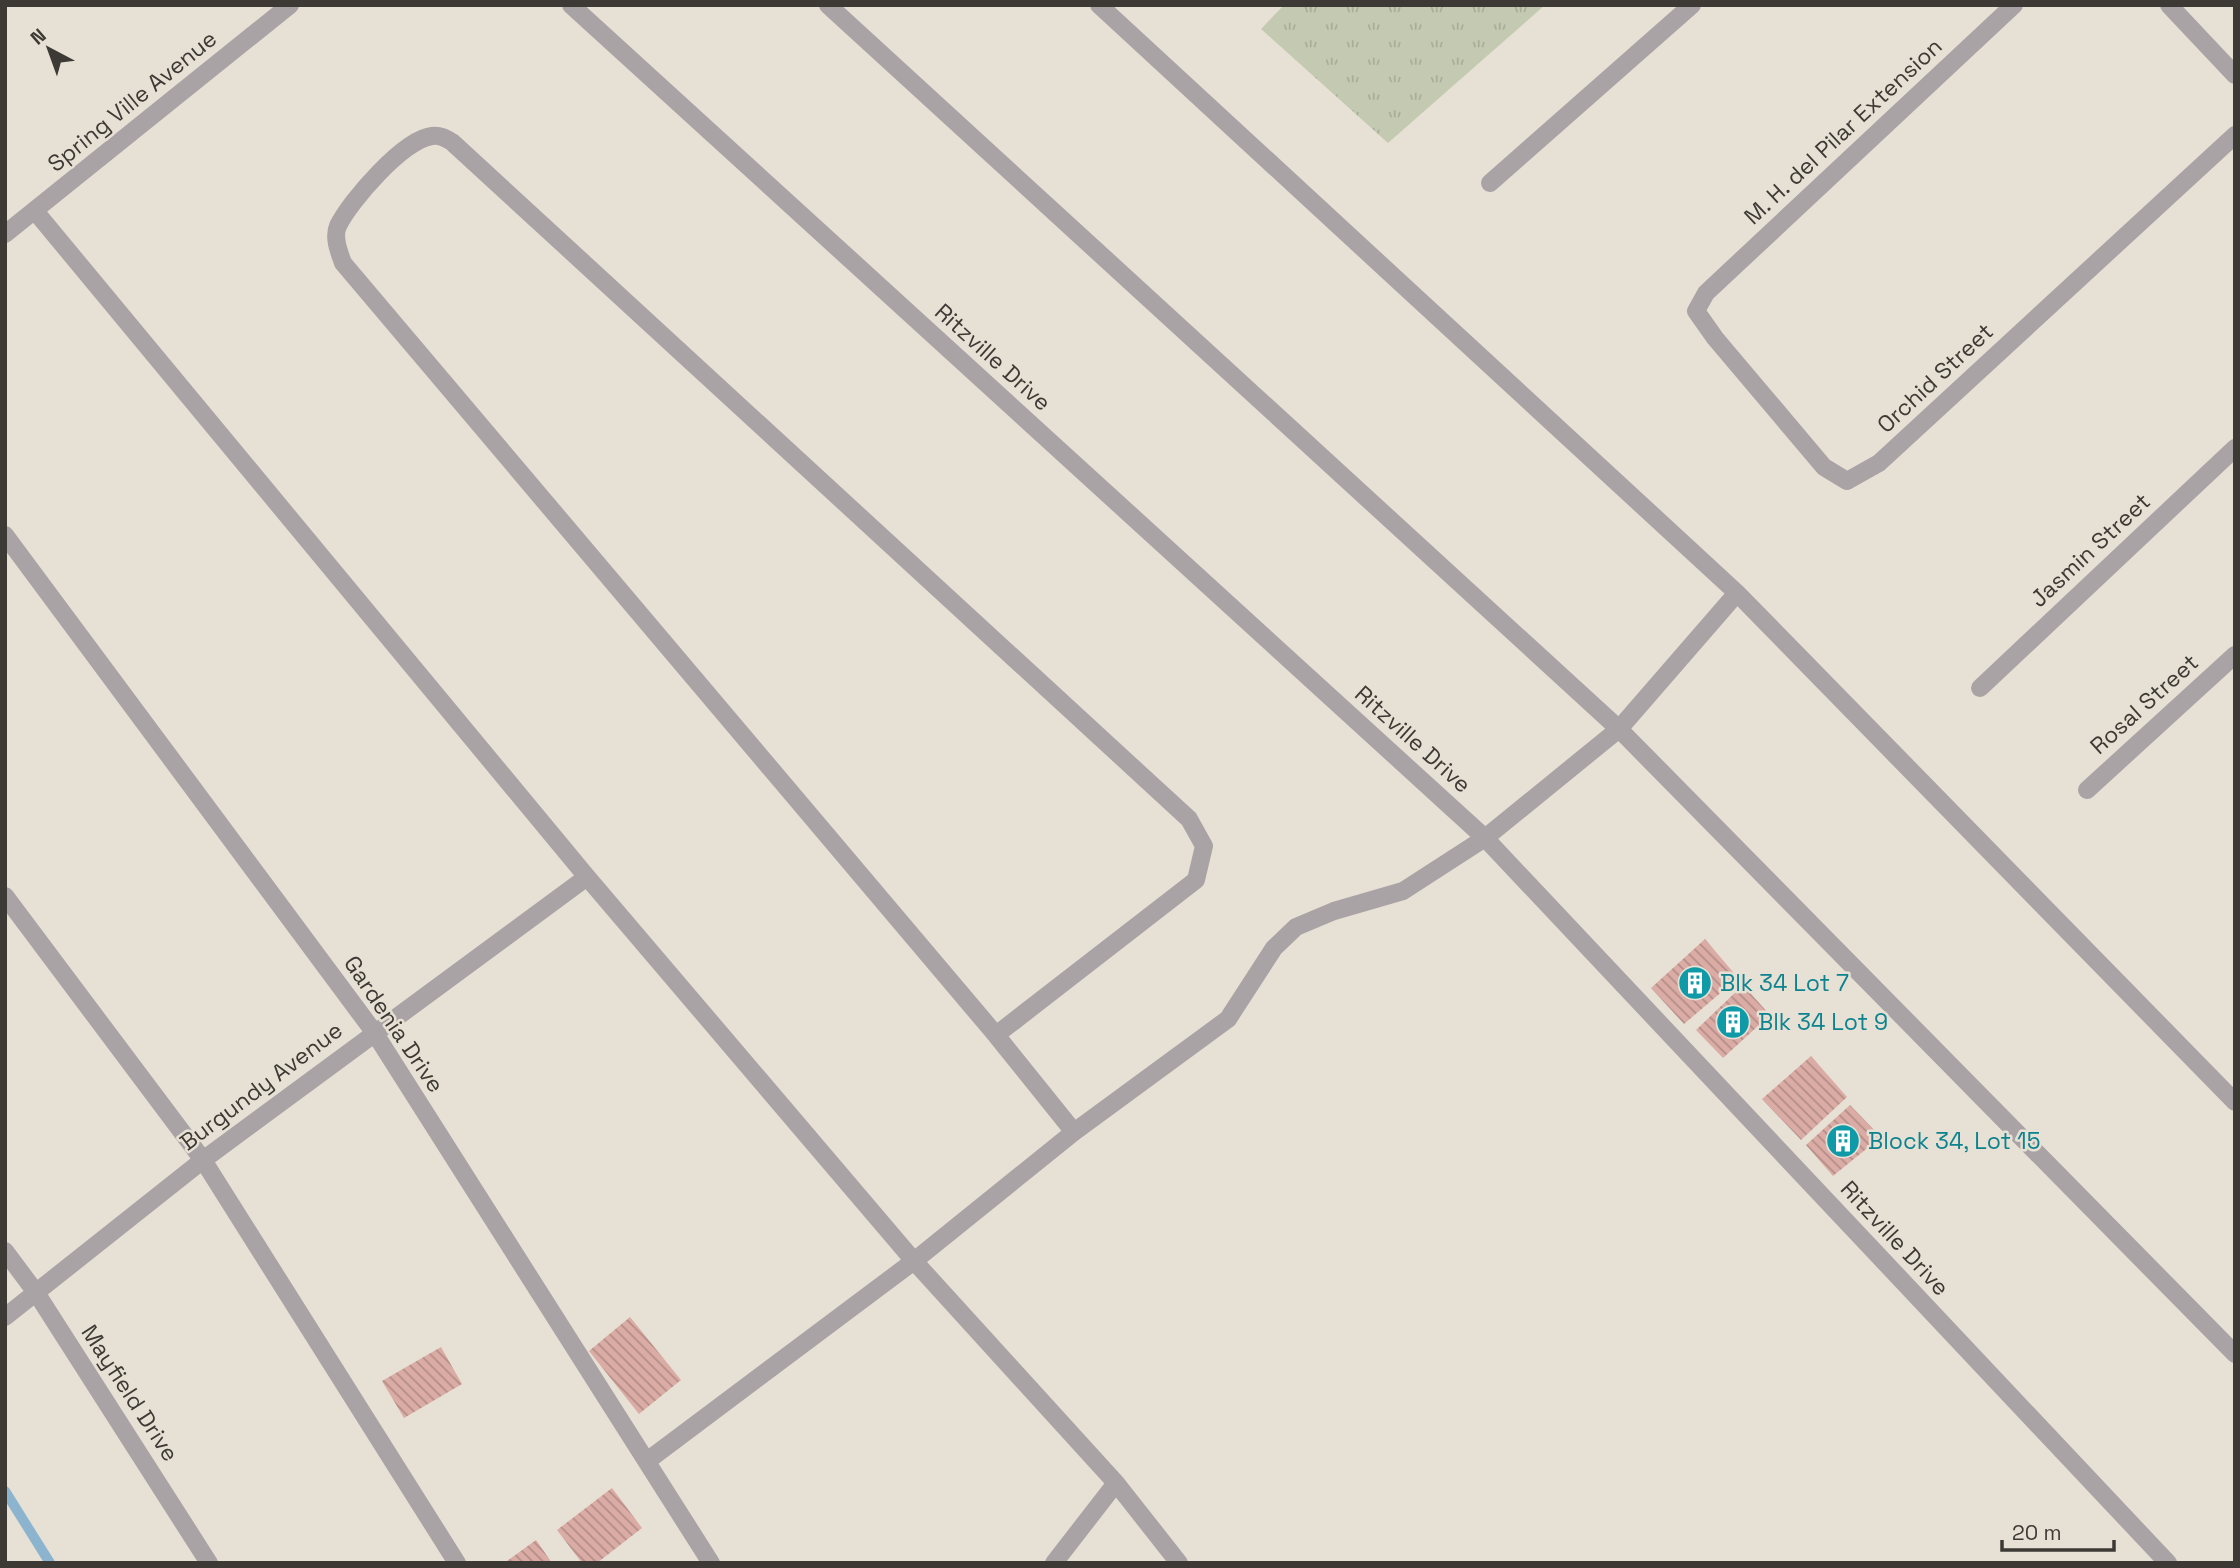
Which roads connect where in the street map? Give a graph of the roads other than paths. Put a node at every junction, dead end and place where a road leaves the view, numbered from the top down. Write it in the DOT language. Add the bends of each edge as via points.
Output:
graph roads {
  1 [pos="290,5"];
  2 [pos="571,5"];
  3 [pos="828,5"];
  4 [pos="1098,5"];
  5 [pos="1692,5"];
  6 [pos="2014,5"];
  7 [pos="2169,5"];
  8 [pos="269,11"];
  9 [pos="2235,75"];
  10 [pos="2235,135"];
  11 [pos="1490,183"];
  12 [pos="35,211"];
  13 [pos="5,234"];
  14 [pos="1706,293"];
  15 [pos="2235,448"];
  16 [pos="5,535"];
  17 [pos="1737,593"];
  18 [pos="2235,655"];
  19 [pos="1980,688"];
  20 [pos="1619,729"];
  21 [pos="2087,790"];
  22 [pos="1485,838"];
  23 [pos="587,877"];
  24 [pos="5,896"];
  25 [pos="374,1032"];
  26 [pos="996,1035"];
  27 [pos="2235,1102"];
  28 [pos="1074,1132"];
  29 [pos="203,1160"];
  30 [pos="5,1251"];
  31 [pos="914,1261"];
  32 [pos="37,1294"];
  33 [pos="5,1317"];
  34 [pos="2235,1354"];
  35 [pos="647,1461"];
  36 [pos="1116,1483"];
  37 [pos="209,1563"];
  38 [pos="457,1563"];
  39 [pos="711,1563"];
  40 [pos="1054,1563"];
  41 [pos="1179,1563"];
  42 [pos="2168,1563"];
  1 -- 8 [label="street, Spring Ville Avenue"];
  2 -- 22 [label="street, Ritzville Drive"];
  3 -- 20 [label="street"];
  4 -- 17 [label="street"];
  5 -- 11 [label="street"];
  6 -- 14 [label="street, M. H. del Pilar Extension"];
  7 -- 9 [label="street"];
  8 -- 12 [label="street, Spring Ville Avenue"];
  10 -- 14 [label="street, Orchid Street" via="1880,463 1847,481 1824,467 1715,338 1696,311"];
  12 -- 13 [label="street, Spring Ville Avenue"];
  12 -- 23 [label="street"];
  15 -- 19 [label="street, Jasmin Street"];
  16 -- 25 [label="street, Gardenia Drive"];
  17 -- 20 [label="street"];
  17 -- 27 [label="street"];
  18 -- 21 [label="street, Rosal Street"];
  20 -- 22 [label="street"];
  20 -- 34 [label="street"];
  22 -- 28 [label="street" via="1404,891 1296,927 1274,948 1228,1019"];
  22 -- 42 [label="street, Ritzville Drive"];
  23 -- 25 [label="street, Burgundy Avenue"];
  23 -- 31 [label="street"];
  24 -- 29 [label="street"];
  25 -- 29 [label="street, Burgundy Avenue"];
  25 -- 35 [label="street, Gardenia Drive"];
  26 -- 26 [label="street" via="343,263 337,228 365,187 411,143 430,136 452,142 1189,819 1204,846 1196,880"];
  26 -- 28 [label="street"];
  28 -- 31 [label="street"];
  29 -- 32 [label="street, Burgundy Avenue"];
  29 -- 38 [label="street"];
  30 -- 32 [label="street, Mayfield Drive"];
  31 -- 35 [label="street"];
  31 -- 36 [label="street"];
  32 -- 33 [label="street, Burgundy Avenue"];
  32 -- 37 [label="street, Mayfield Drive"];
  35 -- 39 [label="street, Gardenia Drive"];
  36 -- 40 [label="street"];
  36 -- 41 [label="street"];
}
